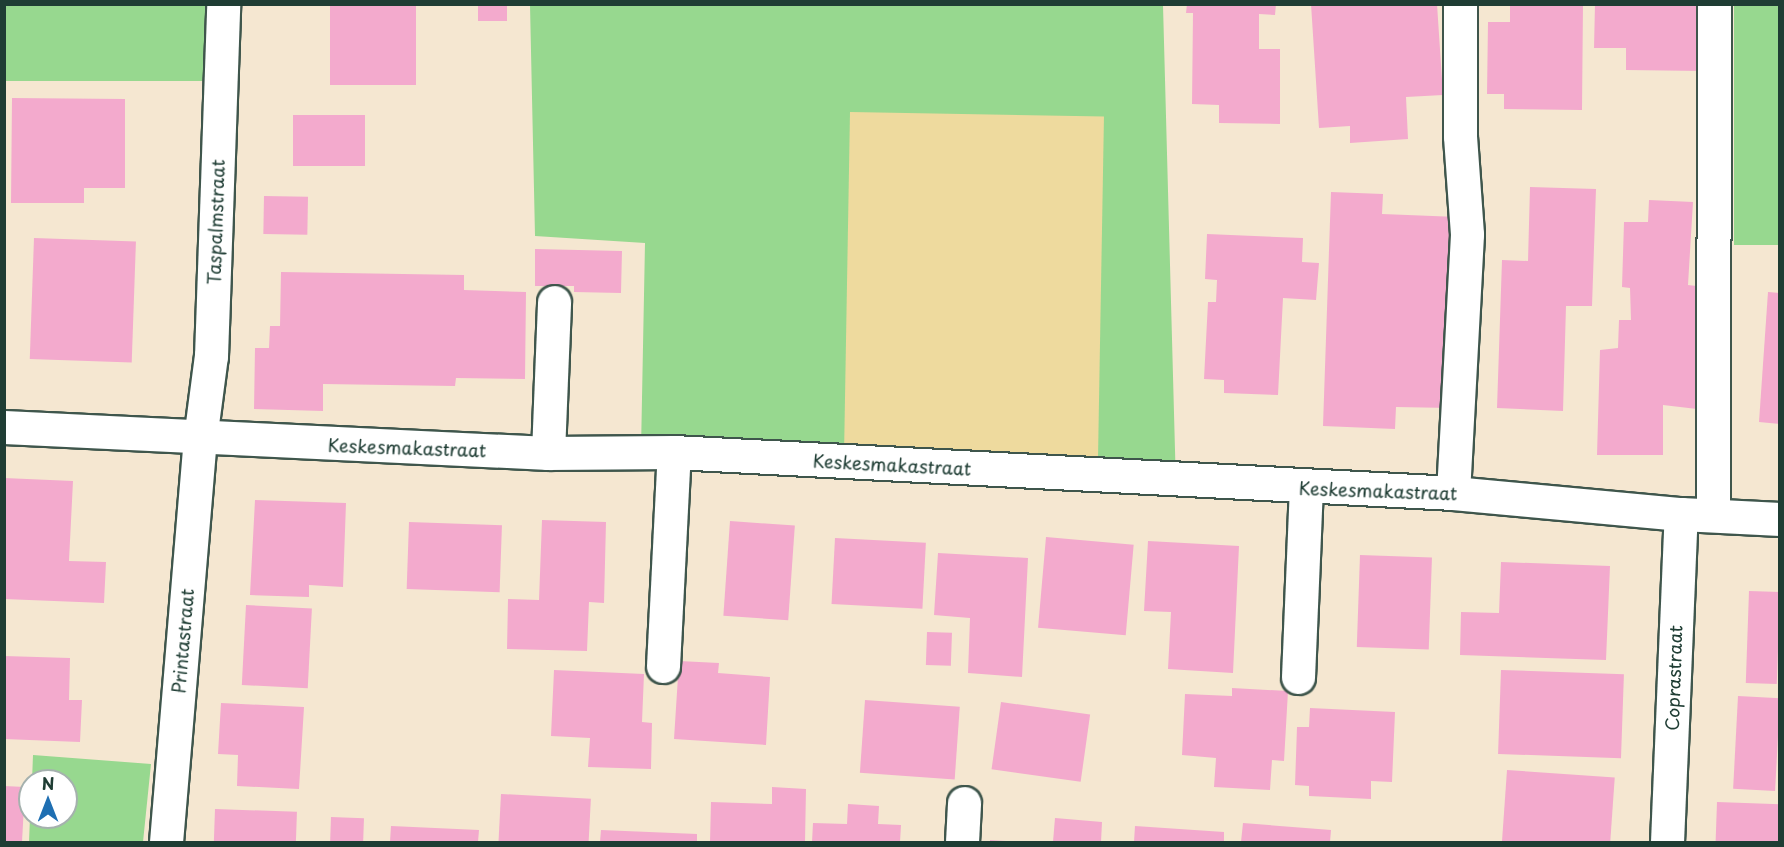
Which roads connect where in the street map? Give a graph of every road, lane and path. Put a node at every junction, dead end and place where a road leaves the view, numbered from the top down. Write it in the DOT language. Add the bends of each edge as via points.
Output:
graph roads {
  1 [pos="223,4"];
  2 [pos="1460,4"];
  3 [pos="1714,4"];
  4 [pos="554,303"];
  5 [pos="4,428"];
  6 [pos="200,439"];
  7 [pos="674,452"];
  8 [pos="548,453"];
  9 [pos="1306,488"];
  10 [pos="1453,493"];
  11 [pos="1713,513"];
  12 [pos="1681,514"];
  13 [pos="1779,519"];
  14 [pos="663,666"];
  15 [pos="1298,677"];
  16 [pos="964,803"];
  17 [pos="166,843"];
  18 [pos="962,843"];
  19 [pos="1667,843"];
  1 -- 6 [label="street, Taspalmstraat" via="211,356"];
  2 -- 10 [label="street" via="1460,136 1467,234"];
  3 -- 11 [label="street"];
  4 -- 8 [label="street"];
  5 -- 6 [label="street, Keskesmakastraat"];
  6 -- 8 [label="street, Keskesmakastraat"];
  6 -- 17 [label="street, Printastraat"];
  7 -- 8 [label="street, Keskesmakastraat"];
  7 -- 9 [label="street, Keskesmakastraat"];
  7 -- 14 [label="street"];
  9 -- 10 [label="street, Keskesmakastraat"];
  9 -- 15 [label="street"];
  10 -- 12 [label="street, Keskesmakastraat"];
  11 -- 12 [label="street, Keskesmakastraat"];
  11 -- 13 [label="street, Keskesmakastraat"];
  12 -- 19 [label="street, Coprastraat"];
  16 -- 18 [label="street"];
}
